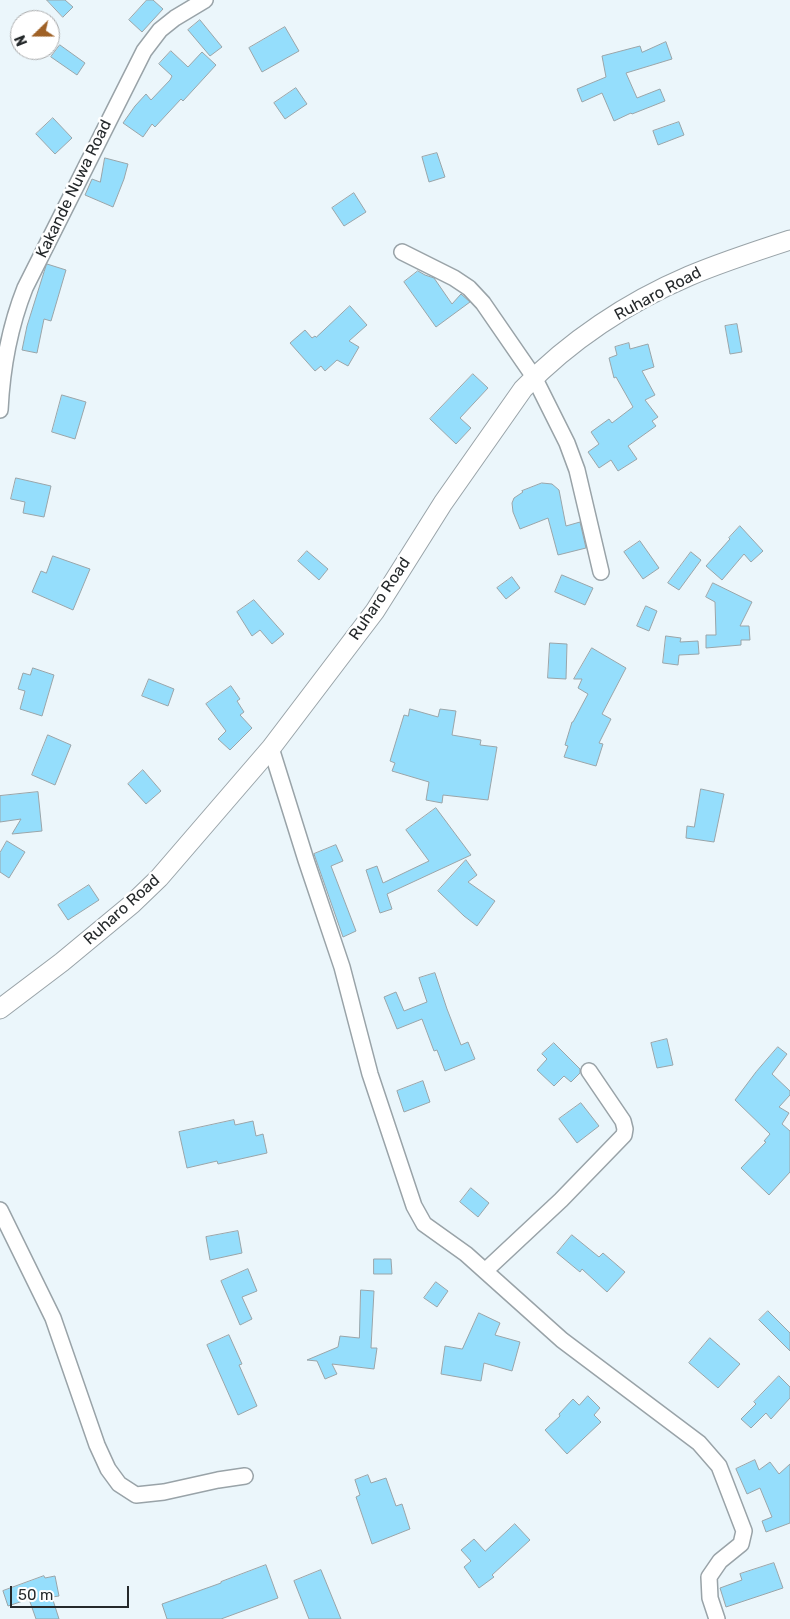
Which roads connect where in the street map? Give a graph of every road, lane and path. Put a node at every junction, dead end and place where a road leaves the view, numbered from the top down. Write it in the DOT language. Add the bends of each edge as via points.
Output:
graph roads {
  1 [pos="205,0"];
  2 [pos="790,240"];
  3 [pos="402,252"];
  4 [pos="534,377"];
  5 [pos="0,410"];
  6 [pos="602,572"];
  7 [pos="271,748"];
  8 [pos="0,1009"];
  9 [pos="589,1071"];
  10 [pos="0,1210"];
  11 [pos="485,1271"];
  12 [pos="245,1476"];
  13 [pos="717,1619"];
  1 -- 5 [label="street, Kakande Nuwa Road" via="160,30 144,51 91,154 16,310"];
  2 -- 4 [label="street, Ruharo Road" via="710,267 661,290 595,329"];
  3 -- 4 [label="street" via="470,288"];
  4 -- 6 [label="street" via="577,470"];
  4 -- 7 [label="street, Ruharo Road" via="448,496 374,610"];
  7 -- 8 [label="street, Ruharo Road" via="159,878 62,962"];
  7 -- 11 [label="street" via="342,967 370,1074 414,1206 424,1224"];
  9 -- 11 [label="street" via="623,1121 624,1135"];
  10 -- 12 [label="street" via="53,1318 97,1445 119,1484 136,1494 164,1492"];
  11 -- 13 [label="street" via="562,1340 699,1443 718,1466 744,1531 741,1544 720,1561 708,1577"];
}
